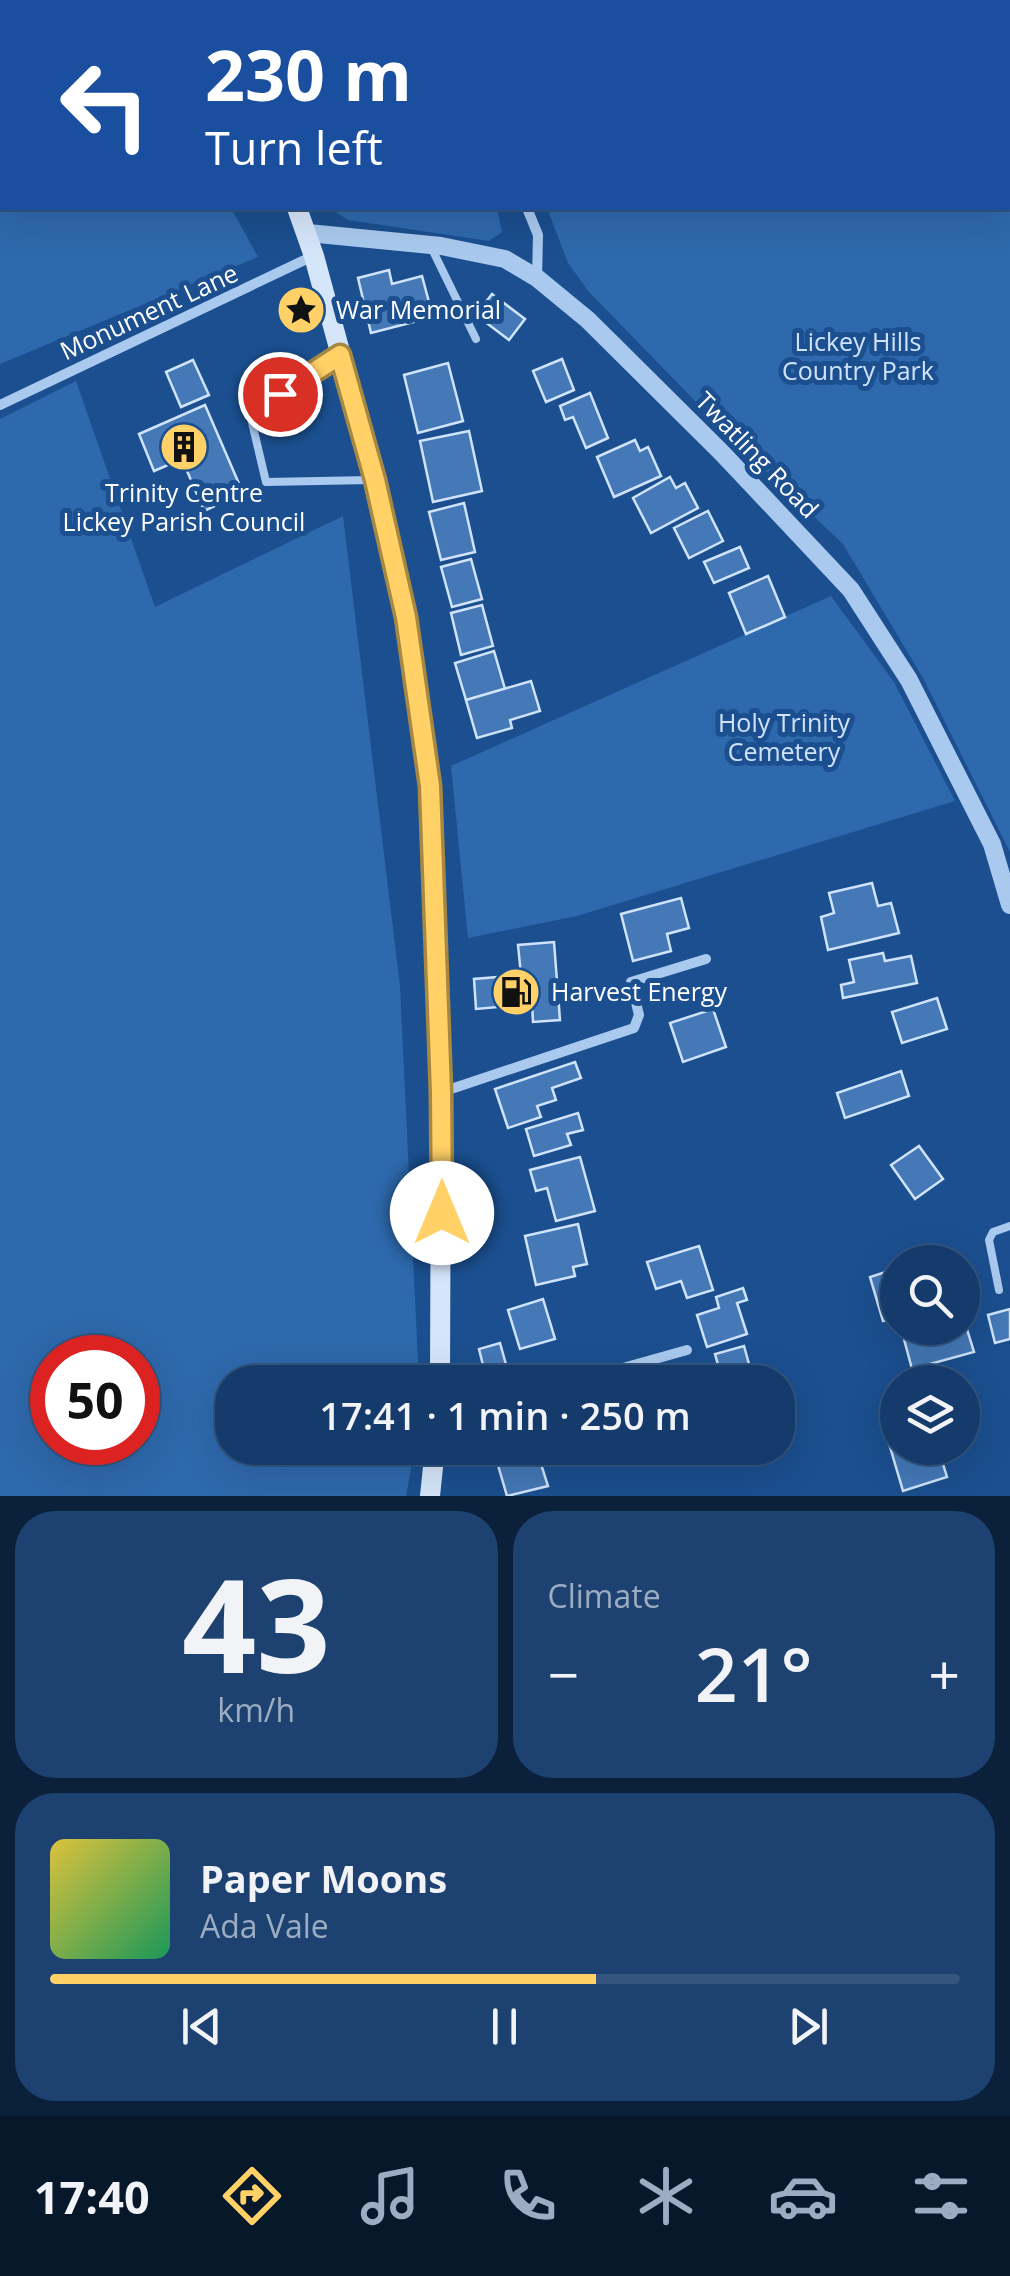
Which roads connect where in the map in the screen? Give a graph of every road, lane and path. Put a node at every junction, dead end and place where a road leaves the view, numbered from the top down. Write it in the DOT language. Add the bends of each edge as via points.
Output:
graph roads {
  1 [pos="298,210"];
  2 [pos="528,210"];
  3 [pos="308,232"];
  4 [pos="430,245"];
  5 [pos="314,256"];
  6 [pos="538,278"];
  7 [pos="476,339"];
  8 [pos="340,355"];
  9 [pos="0,405"];
  10 [pos="375,480"];
  11 [pos="1010,905"];
  12 [pos="706,960"];
  13 [pos="441,1092"];
  14 [pos="1010,1226"];
  15 [pos="999,1290"];
  16 [pos="687,1350"];
  17 [pos="440,1365"];
  18 [pos="633,1365"];
  19 [pos="433,1465"];
  20 [pos="430,1496"];
  1 -- 3 [label="main road"];
  2 -- 6 [label="street" via="538,234"];
  3 -- 4 [label="street, Twatling Road"];
  3 -- 5 [label="main road"];
  4 -- 6 [label="street, Twatling Road" via="505,259"];
  4 -- 7 [label="lane"];
  5 -- 8 [label="main road"];
  5 -- 9 [label="street, Monument Lane"];
  6 -- 11 [label="street, Twatling Road" via="648,379 851,590 909,680 992,844"];
  8 -- 10 [label="main road"];
  8 -- 10 [label="lane" via="250,414 266,482"];
  10 -- 13 [label="main road" via="406,617 430,786"];
  12 -- 13 [label="street" via="631,982 639,1015 634,1028"];
  13 -- 17 [label="main road"];
  14 -- 15 [label="lane" via="989,1240"];
  16 -- 18 [label="street"];
  19 -- 20 [label="main road"];
}
